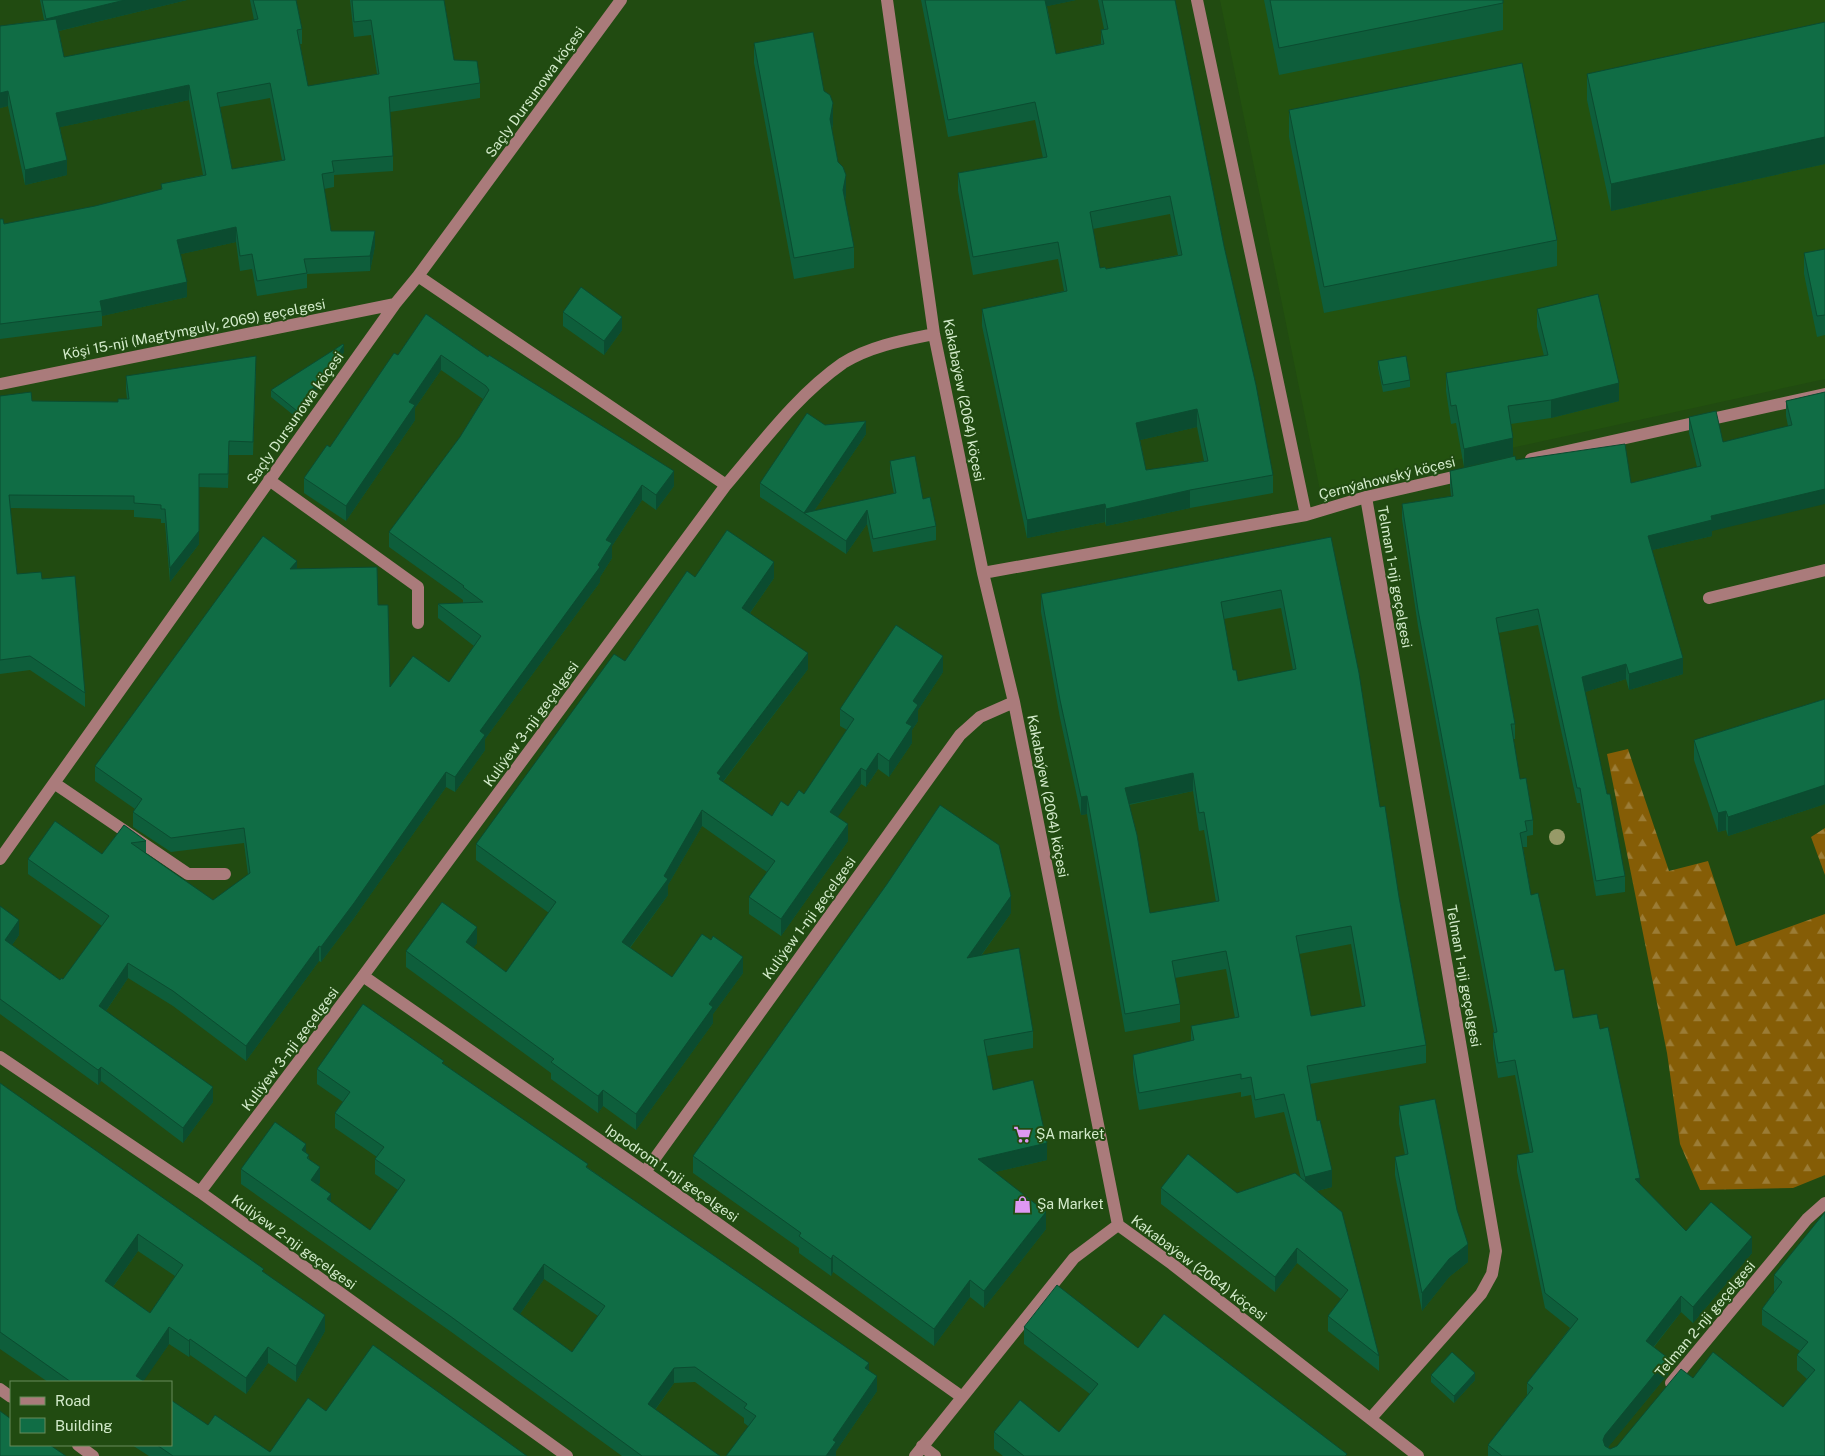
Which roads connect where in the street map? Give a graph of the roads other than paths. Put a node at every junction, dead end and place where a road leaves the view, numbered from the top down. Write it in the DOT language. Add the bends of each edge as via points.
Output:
graph roads {
  1 [pos="621,0"];
  2 [pos="887,0"];
  3 [pos="1197,0"];
  4 [pos="418,276"];
  5 [pos="395,304"];
  6 [pos="934,334"];
  7 [pos="0,384"];
  8 [pos="1825,394"];
  9 [pos="1522,461"];
  10 [pos="1483,470"];
  11 [pos="269,480"];
  12 [pos="726,485"];
  13 [pos="1366,496"];
  14 [pos="1306,515"];
  15 [pos="1825,570"];
  16 [pos="984,573"];
  17 [pos="1709,598"];
  18 [pos="418,623"];
  19 [pos="1014,702"];
  20 [pos="54,783"];
  21 [pos="0,859"];
  22 [pos="224,874"];
  23 [pos="363,976"];
  24 [pos="0,1057"];
  25 [pos="645,1172"];
  26 [pos="200,1192"];
  27 [pos="1825,1203"];
  28 [pos="1118,1225"];
  29 [pos="1662,1395"];
  30 [pos="962,1397"];
  31 [pos="1371,1418"];
  32 [pos="79,1446"];
  33 [pos="919,1451"];
  34 [pos="94,1456"];
  35 [pos="567,1456"];
  36 [pos="935,1456"];
  37 [pos="1418,1456"];
  1 -- 4 [label="street, Saçly Dursunowa köçesi"];
  2 -- 6 [label="street, Kakabaýew (2064) köçesi"];
  3 -- 14 [label="street"];
  4 -- 5 [label="street, Saçly Dursunowa köçesi"];
  4 -- 12 [label="street"];
  5 -- 7 [label="street, Köşi 15-nji (Magtymguly, 2069) geçelgesi"];
  5 -- 11 [label="street, Saçly Dursunowa köçesi"];
  6 -- 12 [label="street, Kuliýew 3-nji geçelgesi" via="884,345 844,363 783,417"];
  6 -- 16 [label="street, Kakabaýew (2064) köçesi"];
  8 -- 9 [label="street"];
  10 -- 13 [label="street, Çernýahowský köçesi"];
  11 -- 18 [label="street" via="418,587"];
  11 -- 20 [label="street, Saçly Dursunowa köçesi"];
  12 -- 23 [label="street, Kuliýew 3-nji geçelgesi"];
  13 -- 14 [label="street, Çernýahowský köçesi"];
  13 -- 31 [label="street, Telman 1-nji geçelgesi" via="1496,1251 1492,1274 1481,1294"];
  14 -- 16 [label="street, Çernýahowský köçesi"];
  15 -- 17 [label="street"];
  16 -- 19 [label="street, Kakabaýew (2064) köçesi"];
  19 -- 25 [label="street, Kuliýew 1-nji geçelgesi" via="980,717 960,735"];
  19 -- 28 [label="street, Kakabaýew (2064) köçesi"];
  20 -- 21 [label="street, Saçly Dursunowa köçesi"];
  20 -- 22 [label="street" via="188,874"];
  23 -- 25 [label="street, Ippodrom 1-nji geçelgesi"];
  23 -- 26 [label="street, Kuliýew 3-nji geçelgesi"];
  24 -- 26 [label="street, Kuliýew 2-nji geçelgesi"];
  25 -- 30 [label="street, Ippodrom 1-nji geçelgesi"];
  26 -- 35 [label="street, Kuliýew 2-nji geçelgesi"];
  27 -- 29 [label="street, Telman 2-nji geçelgesi" via="1808,1218"];
  28 -- 30 [label="street" via="1074,1258"];
  28 -- 31 [label="street, Kakabaýew (2064) köçesi"];
  30 -- 33 [label="street"];
  31 -- 37 [label="street, Kakabaýew (2064) köçesi"];
  32 -- 34 [label="street"];
  33 -- 36 [label="street"];
}
